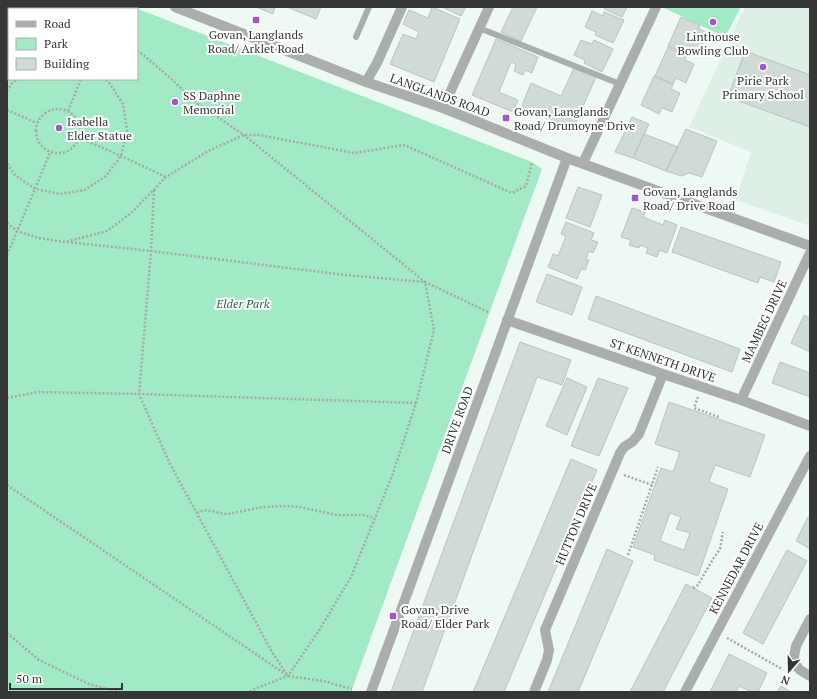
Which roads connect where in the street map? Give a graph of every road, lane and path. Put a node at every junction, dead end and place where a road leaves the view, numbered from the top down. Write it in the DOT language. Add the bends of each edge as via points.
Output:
graph roads {
  1 [pos="175,7"];
  2 [pos="369,7"];
  3 [pos="402,7"];
  4 [pos="489,7"];
  5 [pos="656,7"];
  6 [pos="480,28"];
  7 [pos="356,36"];
  8 [pos="138,52"];
  9 [pos="16,80"];
  10 [pos="81,80"];
  11 [pos="106,80"];
  12 [pos="366,82"];
  13 [pos="620,84"];
  14 [pos="7,92"];
  15 [pos="443,108"];
  16 [pos="7,110"];
  17 [pos="68,111"];
  18 [pos="37,123"];
  19 [pos="244,135"];
  20 [pos="80,138"];
  21 [pos="50,153"];
  22 [pos="121,156"];
  23 [pos="567,158"];
  24 [pos="532,162"];
  25 [pos="583,163"];
  26 [pos="7,164"];
  27 [pos="166,177"];
  28 [pos="35,189"];
  29 [pos="154,189"];
  30 [pos="7,223"];
  31 [pos="17,231"];
  32 [pos="65,242"];
  33 [pos="810,246"];
  34 [pos="151,251"];
  35 [pos="810,253"];
  36 [pos="7,255"];
  37 [pos="425,282"];
  38 [pos="490,313"];
  39 [pos="508,320"];
  40 [pos="663,374"];
  41 [pos="702,387"];
  42 [pos="140,394"];
  43 [pos="7,398"];
  44 [pos="741,400"];
  45 [pos="416,403"];
  46 [pos="719,417"];
  47 [pos="810,426"];
  48 [pos="810,456"];
  49 [pos="658,467"];
  50 [pos="612,471"];
  51 [pos="7,485"];
  52 [pos="652,485"];
  53 [pos="197,513"];
  54 [pos="375,518"];
  55 [pos="723,532"];
  56 [pos="628,555"];
  57 [pos="693,588"];
  58 [pos="810,619"];
  59 [pos="717,632"];
  60 [pos="7,633"];
  61 [pos="793,662"];
  62 [pos="288,676"];
  63 [pos="810,676"];
  64 [pos="352,689"];
  65 [pos="120,692"];
  66 [pos="249,692"];
  67 [pos="371,692"];
  68 [pos="534,692"];
  69 [pos="685,692"];
  1 -- 12 [label="street, LANGLANDS ROAD"];
  2 -- 7 [label="lane"];
  3 -- 12 [label="street"];
  4 -- 6 [label="street"];
  5 -- 13 [label="street"];
  6 -- 13 [label="lane"];
  6 -- 15 [label="street"];
  8 -- 19 [label="path" via="198,104"];
  9 -- 14 [label="path"];
  10 -- 17 [label="path"];
  11 -- 22 [label="path" via="123,104 127,130"];
  12 -- 15 [label="street, LANGLANDS ROAD"];
  13 -- 25 [label="street"];
  15 -- 23 [label="street, LANGLANDS ROAD"];
  16 -- 18 [label="path"];
  17 -- 18 [label="path" via="56,109 45,113"];
  17 -- 20 [label="path" via="79,122"];
  18 -- 21 [label="path" via="36,135 41,146"];
  19 -- 24 [label="path" via="259,135 354,152 404,145 512,193 526,186"];
  19 -- 27 [label="path" via="208,151"];
  19 -- 37 [label="path"];
  20 -- 21 [label="path" via="74,149 63,154"];
  20 -- 22 [label="path"];
  21 -- 28 [label="path"];
  22 -- 27 [label="path"];
  22 -- 28 [label="path" via="106,176 85,190 60,194"];
  23 -- 25 [label="street, LANGLANDS ROAD"];
  23 -- 39 [label="street, DRIVE ROAD"];
  25 -- 33 [label="street, LANGLANDS ROAD"];
  26 -- 28 [label="path" via="14,175"];
  27 -- 29 [label="path"];
  28 -- 31 [label="path"];
  29 -- 32 [label="path" via="131,213 107,232"];
  29 -- 34 [label="path"];
  30 -- 31 [label="path"];
  31 -- 32 [label="path"];
  31 -- 36 [label="path"];
  32 -- 34 [label="path"];
  34 -- 37 [label="path"];
  34 -- 42 [label="path"];
  35 -- 44 [label="street, MAMBEG DRIVE"];
  37 -- 38 [label="path"];
  37 -- 45 [label="path" via="434,330"];
  39 -- 40 [label="street, ST KENNETH DRIVE"];
  39 -- 67 [label="street, DRIVE ROAD"];
  40 -- 41 [label="street, ST KENNETH DRIVE"];
  40 -- 50 [label="street, HUTTON DRIVE" via="639,434 624,447"];
  41 -- 44 [label="street, ST KENNETH DRIVE"];
  41 -- 46 [label="path" via="694,408"];
  42 -- 43 [label="path" via="38,392"];
  42 -- 45 [label="path"];
  42 -- 53 [label="path" via="169,462"];
  44 -- 47 [label="street, ST KENNETH DRIVE"];
  45 -- 54 [label="path"];
  48 -- 59 [label="street, KENNEDAR DRIVE"];
  49 -- 52 [label="path"];
  50 -- 52 [label="path"];
  50 -- 68 [label="street, HUTTON DRIVE" via="545,630 549,650"];
  51 -- 62 [label="path"];
  52 -- 56 [label="path"];
  53 -- 54 [label="path" via="204,510 228,514 263,507 288,506 344,516 363,515"];
  53 -- 62 [label="path" via="272,652"];
  54 -- 62 [label="path" via="351,577"];
  55 -- 57 [label="path" via="720,549 698,585"];
  58 -- 61 [label="street" via="796,646"];
  59 -- 61 [label="path" via="784,670"];
  59 -- 69 [label="street, KENNEDAR DRIVE"];
  60 -- 65 [label="path" via="38,660 89,684"];
  61 -- 63 [label="street"];
  62 -- 64 [label="path" via="323,681"];
  62 -- 66 [label="path"];
}
